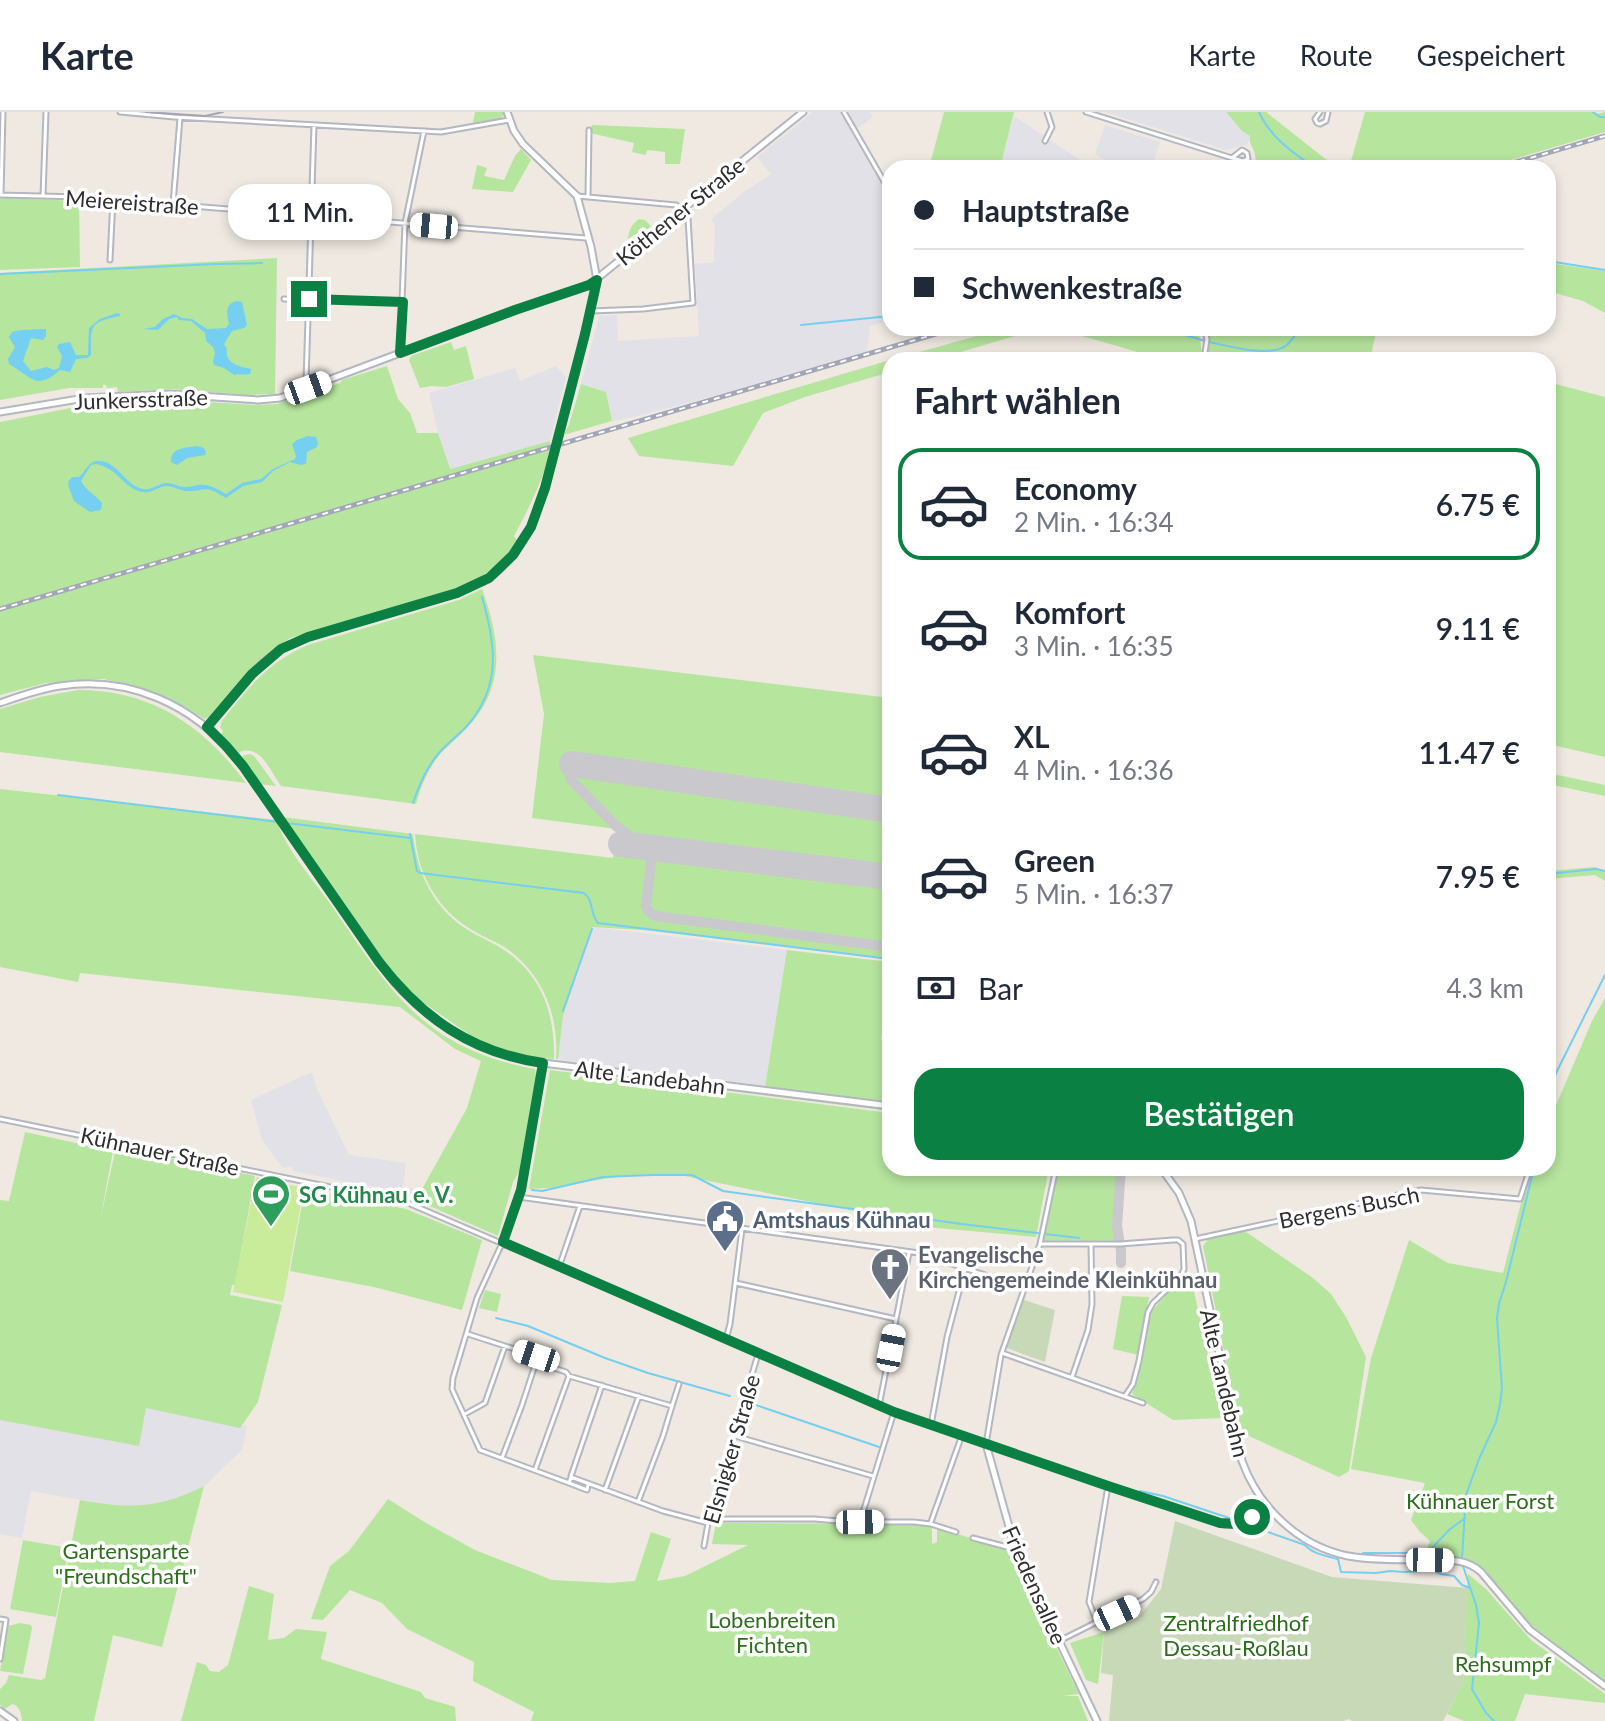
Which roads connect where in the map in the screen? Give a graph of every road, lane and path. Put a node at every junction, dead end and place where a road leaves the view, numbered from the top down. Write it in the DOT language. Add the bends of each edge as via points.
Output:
graph roads {
  1 [pos="3,112"];
  2 [pos="46,112"];
  3 [pos="120,112"];
  4 [pos="507,112"];
  5 [pos="803,112"];
  6 [pos="844,112"];
  7 [pos="1047,112"];
  8 [pos="1086,112"];
  9 [pos="1320,112"];
  10 [pos="1328,112"];
  11 [pos="180,118"];
  12 [pos="509,120"];
  13 [pos="314,125"];
  14 [pos="589,130"];
  15 [pos="424,131"];
  16 [pos="1045,141"];
  17 [pos="1232,158"];
  18 [pos="882,178"];
  19 [pos="0,195"];
  20 [pos="43,196"];
  21 [pos="577,196"];
  22 [pos="588,196"];
  23 [pos="113,199"];
  24 [pos="173,204"];
  25 [pos="683,208"];
  26 [pos="311,216"];
  27 [pos="405,223"];
  28 [pos="589,237"];
  29 [pos="110,260"];
  30 [pos="597,280"];
  31 [pos="578,289"];
  32 [pos="284,299"];
  33 [pos="309,299"];
  34 [pos="403,302"];
  35 [pos="593,303"];
  36 [pos="591,311"];
  37 [pos="400,353"];
  38 [pos="308,388"];
  39 [pos="280,398"];
  40 [pos="1,411"];
  41 [pos="0,703"];
  42 [pos="207,727"];
  43 [pos="543,1063"];
  44 [pos="882,1105"];
  45 [pos="0,1119"];
  46 [pos="1054,1176"];
  47 [pos="1167,1176"];
  48 [pos="1527,1176"];
  49 [pos="519,1197"];
  50 [pos="580,1206"];
  51 [pos="742,1229"];
  52 [pos="1195,1239"];
  53 [pos="503,1242"];
  54 [pos="1040,1244"];
  55 [pos="1091,1244"];
  56 [pos="909,1253"];
  57 [pos="559,1267"];
  58 [pos="965,1269"];
  59 [pos="736,1283"];
  60 [pos="1024,1288"];
  61 [pos="896,1319"];
  62 [pos="466,1334"];
  63 [pos="726,1339"];
  64 [pos="505,1346"];
  65 [pos="758,1353"];
  66 [pos="1002,1353"];
  67 [pos="536,1362"];
  68 [pos="569,1376"];
  69 [pos="1072,1377"];
  70 [pos="679,1384"];
  71 [pos="602,1385"];
  72 [pos="639,1396"];
  73 [pos="1125,1396"];
  74 [pos="1143,1403"];
  75 [pos="672,1406"];
  76 [pos="879,1406"];
  77 [pos="894,1412"];
  78 [pos="464,1414"];
  79 [pos="931,1425"];
  80 [pos="962,1435"];
  81 [pos="734,1436"];
  82 [pos="986,1444"];
  83 [pos="502,1458"];
  84 [pos="535,1471"];
  85 [pos="873,1476"];
  86 [pos="571,1477"];
  87 [pos="569,1483"];
  88 [pos="589,1484"];
  89 [pos="1108,1486"];
  90 [pos="605,1490"];
  91 [pos="638,1502"];
  92 [pos="1267,1505"];
  93 [pos="710,1521"];
  94 [pos="860,1522"];
  95 [pos="931,1524"];
  96 [pos="956,1532"];
  97 [pos="973,1538"];
  98 [pos="1014,1545"];
  99 [pos="704,1546"];
  100 [pos="1156,1582"];
  101 [pos="0,1619"];
  102 [pos="1097,1622"];
  103 [pos="1059,1641"];
  104 [pos="0,1659"];
  105 [pos="1605,1686"];
  106 [pos="0,1711"];
  107 [pos="14,1721"];
  108 [pos="1097,1721"];
  1 -- 19 [label="street"];
  2 -- 20 [label="street"];
  3 -- 11 [label="street"];
  4 -- 12 [label="main road"];
  5 -- 25 [label="main road, Köthener Straße"];
  6 -- 18 [label="street"];
  7 -- 16 [label="street" via="1052,127"];
  8 -- 17 [label="street"];
  9 -- 10 [label="street" via="1315,119 1320,124"];
  11 -- 13 [label="street"];
  11 -- 24 [label="street"];
  12 -- 15 [label="street"];
  12 -- 21 [label="main road" via="529,150"];
  13 -- 15 [label="street"];
  13 -- 26 [label="street"];
  14 -- 22 [label="street"];
  15 -- 27 [label="street"];
  19 -- 20 [label="street, Meiereistraße"];
  20 -- 23 [label="street, Meiereistraße"];
  21 -- 22 [label="street"];
  21 -- 28 [label="main road"];
  22 -- 25 [label="street"];
  23 -- 24 [label="street, Meiereistraße"];
  23 -- 29 [label="street"];
  24 -- 26 [label="street, Meiereistraße"];
  25 -- 30 [label="main road, Köthener Straße"];
  25 -- 36 [label="street" via="693,303"];
  26 -- 27 [label="street, Meiereistraße"];
  26 -- 33 [label="street"];
  27 -- 28 [label="street, Meiereistraße"];
  27 -- 34 [label="street"];
  28 -- 30 [label="main road"];
  30 -- 31 [label="main road, Köthener Straße"];
  30 -- 35 [label="main road"];
  31 -- 35 [label="main road"];
  31 -- 37 [label="main road, Köthener Straße"];
  32 -- 33 [label="street"];
  33 -- 34 [label="street"];
  33 -- 38 [label="street"];
  34 -- 37 [label="street"];
  35 -- 36 [label="main road"];
  36 -- 42 [label="main road" via="540,502 513,555 489,578 457,593 281,649"];
  37 -- 38 [label="main road, Köthener Straße"];
  38 -- 39 [label="main road, Köthener Straße"];
  39 -- 40 [label="main road, Junkersstraße" via="170,394 90,398"];
  41 -- 42 [label="main road, Alte Landebahn" via="56,687 113,685 158,698"];
  42 -- 43 [label="main road, Alte Landebahn" via="237,758 394,982 442,1025 476,1044"];
  43 -- 44 [label="main road, Alte Landebahn"];
  43 -- 49 [label="street"];
  45 -- 53 [label="street, Kühnauer Straße" via="404,1201"];
  46 -- 54 [label="street"];
  47 -- 52 [label="main road, Alte Landebahn" via="1188,1212"];
  48 -- 52 [label="street, Bergens Busch" via="1520,1199 1421,1190"];
  49 -- 50 [label="street"];
  49 -- 53 [label="street"];
  50 -- 51 [label="street"];
  50 -- 57 [label="street"];
  51 -- 56 [label="street"];
  51 -- 59 [label="street"];
  52 -- 92 [label="main road, Alte Landebahn" via="1239,1450"];
  53 -- 57 [label="street, Kühnauer Straße"];
  53 -- 62 [label="street"];
  54 -- 55 [label="street"];
  54 -- 60 [label="street"];
  55 -- 69 [label="street" via="1092,1304"];
  55 -- 73 [label="street" via="1173,1240 1184,1247 1181,1276 1148,1312 1133,1384"];
  56 -- 58 [label="street"];
  56 -- 61 [label="street"];
  57 -- 63 [label="street, Kühnauer Straße"];
  58 -- 60 [label="street"];
  58 -- 79 [label="street"];
  59 -- 61 [label="street"];
  59 -- 63 [label="street"];
  60 -- 66 [label="street"];
  61 -- 76 [label="street"];
  62 -- 64 [label="street"];
  62 -- 78 [label="street" via="452,1384"];
  63 -- 65 [label="street, Kühnauer Straße"];
  64 -- 67 [label="street" via="536,1356"];
  64 -- 78 [label="street" via="485,1403"];
  65 -- 76 [label="street, Kühnauer Straße"];
  65 -- 81 [label="street, Elsnigker Straße"];
  66 -- 69 [label="street"];
  66 -- 82 [label="street"];
  67 -- 68 [label="street"];
  67 -- 83 [label="street"];
  68 -- 71 [label="street"];
  68 -- 84 [label="street"];
  69 -- 73 [label="street"];
  70 -- 75 [label="street"];
  71 -- 72 [label="street"];
  71 -- 86 [label="street"];
  72 -- 75 [label="street"];
  72 -- 90 [label="street"];
  73 -- 74 [label="street"];
  75 -- 91 [label="street"];
  76 -- 77 [label="street, Kühnauer Straße"];
  77 -- 79 [label="street, Kühnauer Straße"];
  77 -- 85 [label="street"];
  78 -- 83 [label="street" via="479,1449"];
  79 -- 80 [label="street, Kühnauer Straße"];
  80 -- 82 [label="street, Kühnauer Straße"];
  80 -- 95 [label="street"];
  81 -- 85 [label="street"];
  81 -- 93 [label="street, Elsnigker Straße"];
  82 -- 89 [label="main road"];
  82 -- 98 [label="main road, Friedensallee"];
  83 -- 84 [label="street"];
  84 -- 87 [label="street"];
  85 -- 94 [label="street"];
  86 -- 87 [label="street"];
  86 -- 88 [label="street"];
  87 -- 88 [label="street" via="587,1490"];
  88 -- 90 [label="street"];
  89 -- 92 [label="main road" via="1173,1511 1232,1525"];
  89 -- 102 [label="street" via="1089,1602"];
  90 -- 91 [label="street"];
  91 -- 93 [label="street"];
  92 -- 105 [label="main road, Alte Landebahn" via="1306,1540 1342,1555 1463,1561 1477,1568 1525,1626"];
  93 -- 94 [label="street"];
  93 -- 99 [label="street, Elsnigker Straße"];
  94 -- 95 [label="street"];
  95 -- 96 [label="street"];
  97 -- 98 [label="street"];
  98 -- 103 [label="main road, Friedensallee"];
  100 -- 102 [label="street" via="1143,1599"];
  101 -- 104 [label="street" via="6,1620"];
  102 -- 103 [label="street"];
  103 -- 108 [label="main road, Friedensallee"];
  106 -- 107 [label="main road"];
}
